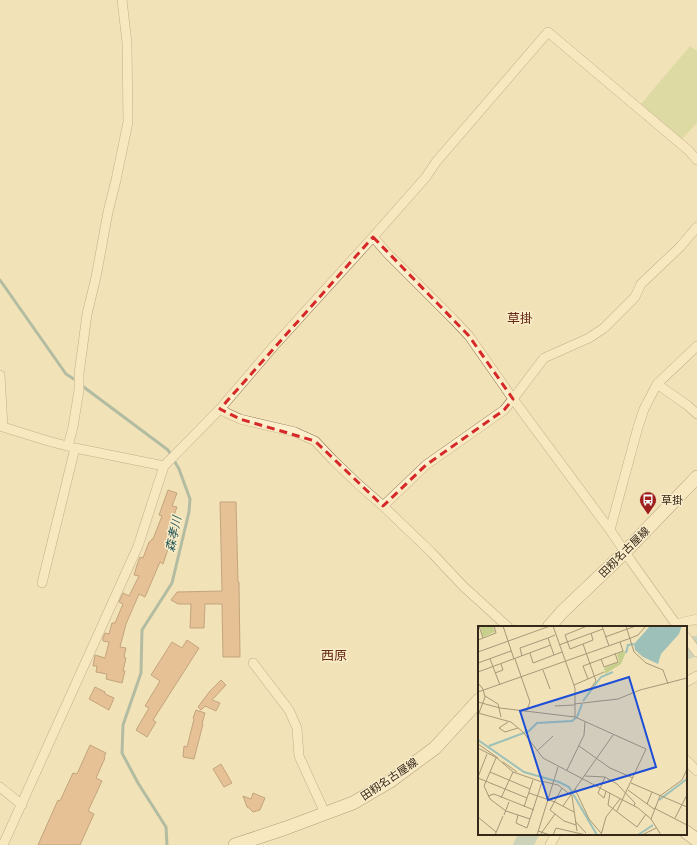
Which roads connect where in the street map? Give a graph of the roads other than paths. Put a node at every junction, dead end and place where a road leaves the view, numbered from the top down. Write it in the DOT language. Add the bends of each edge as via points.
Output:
graph roads {
  1 [pos="122,0"];
  2 [pos="697,160"];
  3 [pos="697,227"];
  4 [pos="373,237"];
  5 [pos="697,346"];
  6 [pos="0,375"];
  7 [pos="657,384"];
  8 [pos="513,399"];
  9 [pos="220,409"];
  10 [pos="697,414"];
  11 [pos="1,426"];
  12 [pos="72,447"];
  13 [pos="166,464"];
  14 [pos="697,477"];
  15 [pos="383,506"];
  16 [pos="610,530"];
  17 [pos="626,552"];
  18 [pos="42,583"];
  19 [pos="697,619"];
  20 [pos="507,626"];
  21 [pos="551,626"];
  22 [pos="677,626"];
  23 [pos="687,638"];
  24 [pos="697,652"];
  25 [pos="253,663"];
  26 [pos="697,676"];
  27 [pos="687,681"];
  28 [pos="478,701"];
  29 [pos="687,761"];
  30 [pos="697,771"];
  31 [pos="0,787"];
  32 [pos="22,804"];
  33 [pos="326,813"];
  34 [pos="687,833"];
  35 [pos="555,835"];
  36 [pos="697,839"];
  37 [pos="4,845"];
  38 [pos="234,845"];
  39 [pos="550,845"];
  40 [pos="557,845"];
  41 [pos="561,845"];
  42 [pos="693,845"];
  1 -- 12 [label="street" via="127,43 128,122 87,314"];
  2 -- 4 [label="street" via="548,32"];
  3 -- 8 [label="street" via="641,284 635,297 604,328 589,338 544,358"];
  4 -- 8 [label="street" via="469,336"];
  4 -- 9 [label="street"];
  5 -- 7 [label="street"];
  6 -- 11 [label="street"];
  7 -- 10 [label="street"];
  7 -- 16 [label="street" via="638,427"];
  8 -- 15 [label="street" via="504,410 426,465"];
  8 -- 16 [label="street"];
  9 -- 13 [label="street"];
  9 -- 15 [label="street" via="240,419 295,432 315,441"];
  11 -- 12 [label="street"];
  12 -- 13 [label="street"];
  12 -- 18 [label="street"];
  13 -- 32 [label="street" via="138,546"];
  14 -- 17 [label="main road, 田籾名古屋線"];
  15 -- 20 [label="street"];
  16 -- 17 [label="street"];
  17 -- 21 [label="main road, 田籾名古屋線" via="562,612"];
  17 -- 22 [label="street"];
  19 -- 22 [label="street"];
  23 -- 24 [label="street"];
  25 -- 33 [label="street" via="289,710 297,728 299,756"];
  26 -- 27 [label="street"];
  28 -- 33 [label="main road, 田籾名古屋線" via="435,748 389,782 353,803"];
  29 -- 30 [label="street"];
  31 -- 32 [label="street"];
  32 -- 37 [label="street"];
  33 -- 38 [label="main road, 田籾名古屋線"];
  34 -- 36 [label="main road"];
  35 -- 39 [label="street"];
  36 -- 42 [label="street"];
  40 -- 41 [label="street"];
}
